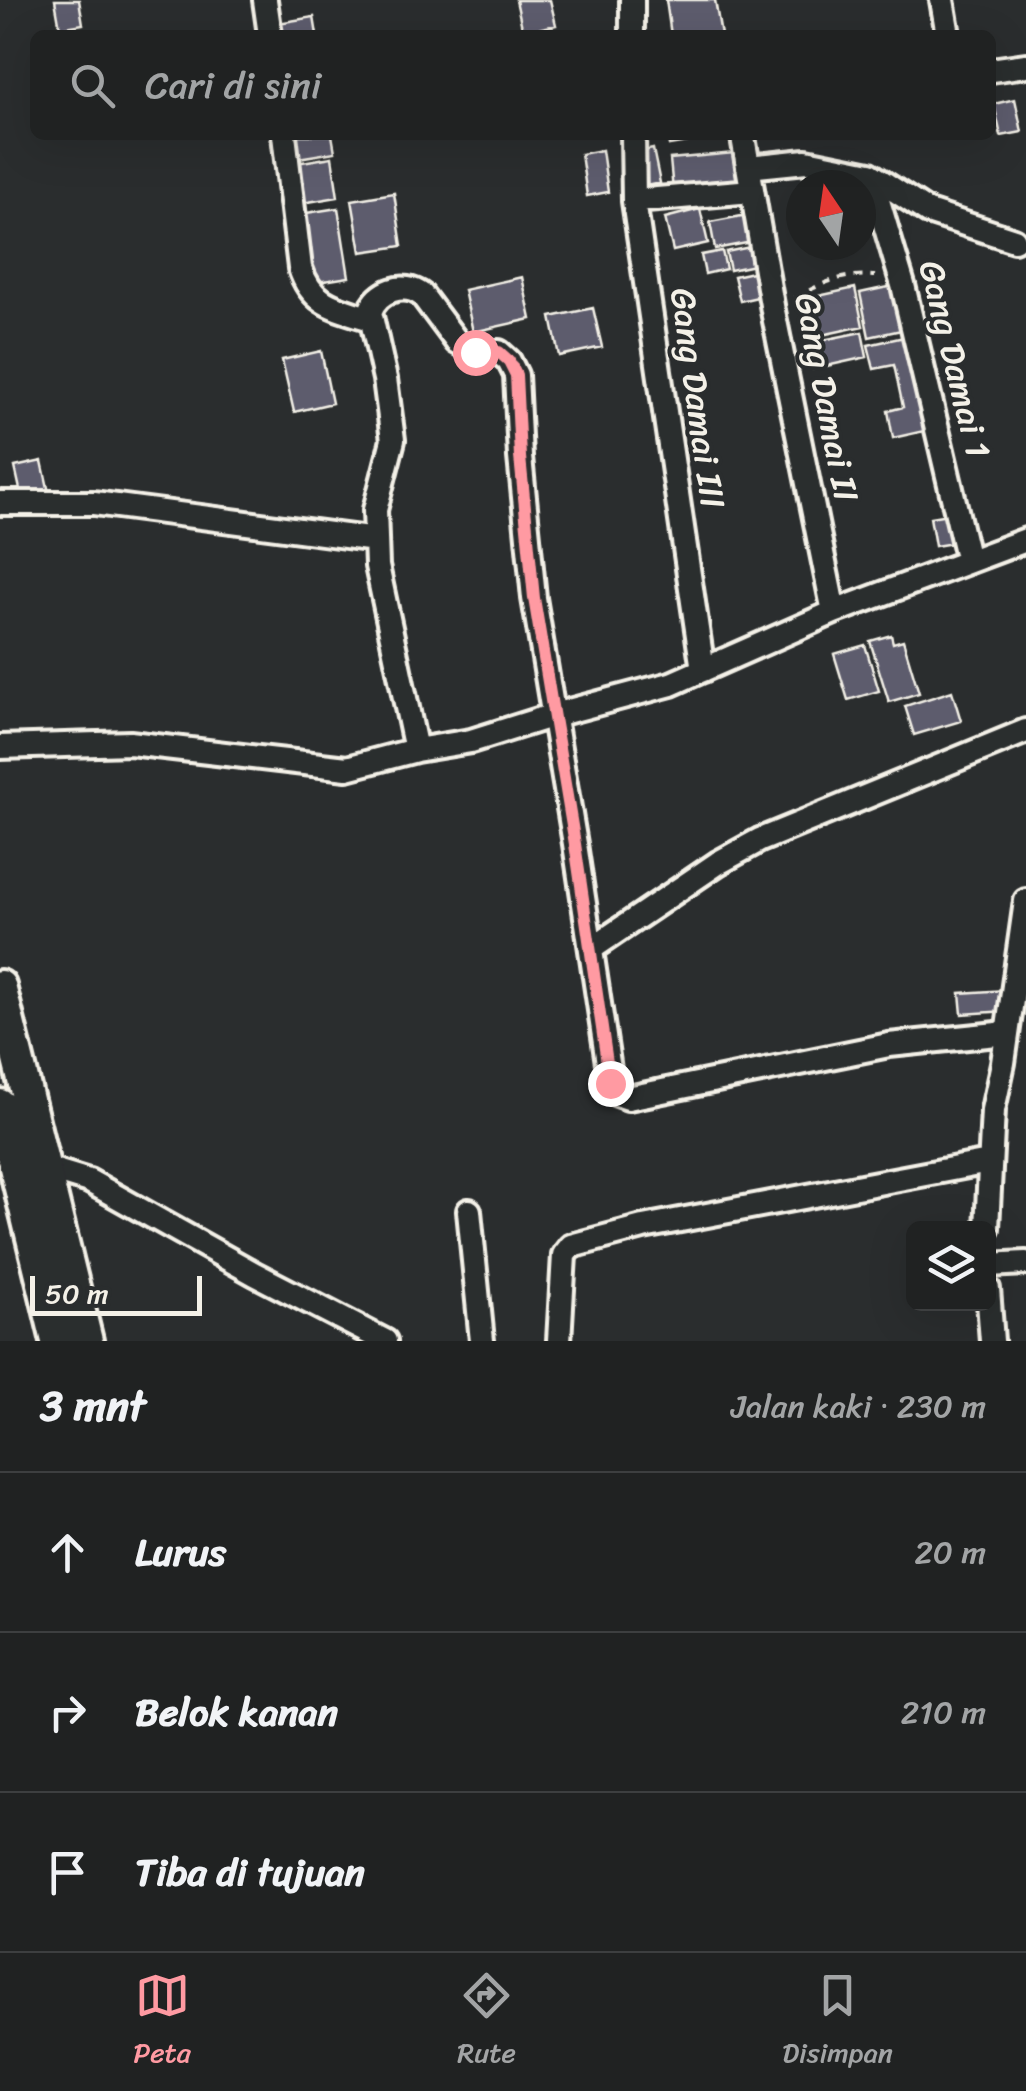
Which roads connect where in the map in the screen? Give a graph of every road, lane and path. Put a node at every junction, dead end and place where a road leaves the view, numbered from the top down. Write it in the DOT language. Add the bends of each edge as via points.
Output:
graph roads {
  1 [pos="264,0"];
  2 [pos="632,0"];
  3 [pos="942,0"];
  4 [pos="269,30"];
  5 [pos="632,30"];
  6 [pos="947,30"];
  7 [pos="1026,64"];
  8 [pos="996,69"];
  9 [pos="285,140"];
  10 [pos="633,140"];
  11 [pos="744,140"];
  12 [pos="850,170"];
  13 [pos="876,178"];
  14 [pos="750,179"];
  15 [pos="876,194"];
  16 [pos="634,201"];
  17 [pos="1014,240"];
  18 [pos="903,284"];
  19 [pos="774,311"];
  20 [pos="370,319"];
  21 [pos="0,503"];
  22 [pos="376,540"];
  23 [pos="1026,540"];
  24 [pos="968,561"];
  25 [pos="834,612"];
  26 [pos="703,670"];
  27 [pos="554,715"];
  28 [pos="1026,732"];
  29 [pos="0,747"];
  30 [pos="416,750"];
  31 [pos="1026,901"];
  32 [pos="591,949"];
  33 [pos="0,986"];
  34 [pos="1007,1032"];
  35 [pos="1014,1063"];
  36 [pos="0,1105"];
  37 [pos="989,1162"];
  38 [pos="43,1167"];
  39 [pos="469,1211"];
  40 [pos="988,1221"];
  41 [pos="1026,1263"];
  42 [pos="996,1265"];
  43 [pos="990,1311"];
  44 [pos="57,1341"];
  45 [pos="87,1341"];
  46 [pos="385,1341"];
  47 [pos="482,1341"];
  48 [pos="558,1341"];
  49 [pos="992,1341"];
  1 -- 4 [label="street"];
  2 -- 5 [label="street"];
  3 -- 6 [label="street"];
  7 -- 8 [label="street"];
  9 -- 20 [label="street" via="306,286 321,301"];
  10 -- 16 [label="street, Gang Damai III"];
  11 -- 14 [label="street, Gang Damai II"];
  12 -- 14 [label="street" via="806,161"];
  13 -- 17 [label="street" via="928,212"];
  14 -- 16 [label="street"];
  14 -- 19 [label="street, Gang Damai II"];
  15 -- 18 [label="street, Gang Damai 1"];
  16 -- 26 [label="street, Gang Damai III"];
  18 -- 19 [label="path" via="882,276 835,278"];
  18 -- 24 [label="street, Gang Damai 1"];
  19 -- 25 [label="street, Gang Damai II"];
  20 -- 22 [label="street" via="393,440 375,510"];
  20 -- 27 [label="street" via="381,294 416,290 457,342 475,352 499,352 516,375 534,598"];
  21 -- 22 [label="street" via="94,503"];
  22 -- 30 [label="street"];
  23 -- 24 [label="street"];
  24 -- 25 [label="street"];
  25 -- 26 [label="street"];
  26 -- 27 [label="street"];
  27 -- 30 [label="street"];
  27 -- 32 [label="street"];
  28 -- 32 [label="street" via="760,840"];
  29 -- 30 [label="street" via="130,743 347,768"];
  31 -- 34 [label="street"];
  32 -- 34 [label="street" via="610,1083 628,1098 888,1044"];
  33 -- 38 [label="street"];
  34 -- 35 [label="street"];
  35 -- 37 [label="street" via="993,1110"];
  36 -- 44 [label="street"];
  37 -- 40 [label="street"];
  37 -- 48 [label="street" via="572,1246 564,1255"];
  38 -- 45 [label="street"];
  38 -- 46 [label="street" via="89,1181"];
  39 -- 47 [label="street"];
  41 -- 42 [label="street"];
  43 -- 49 [label="street"];
}
